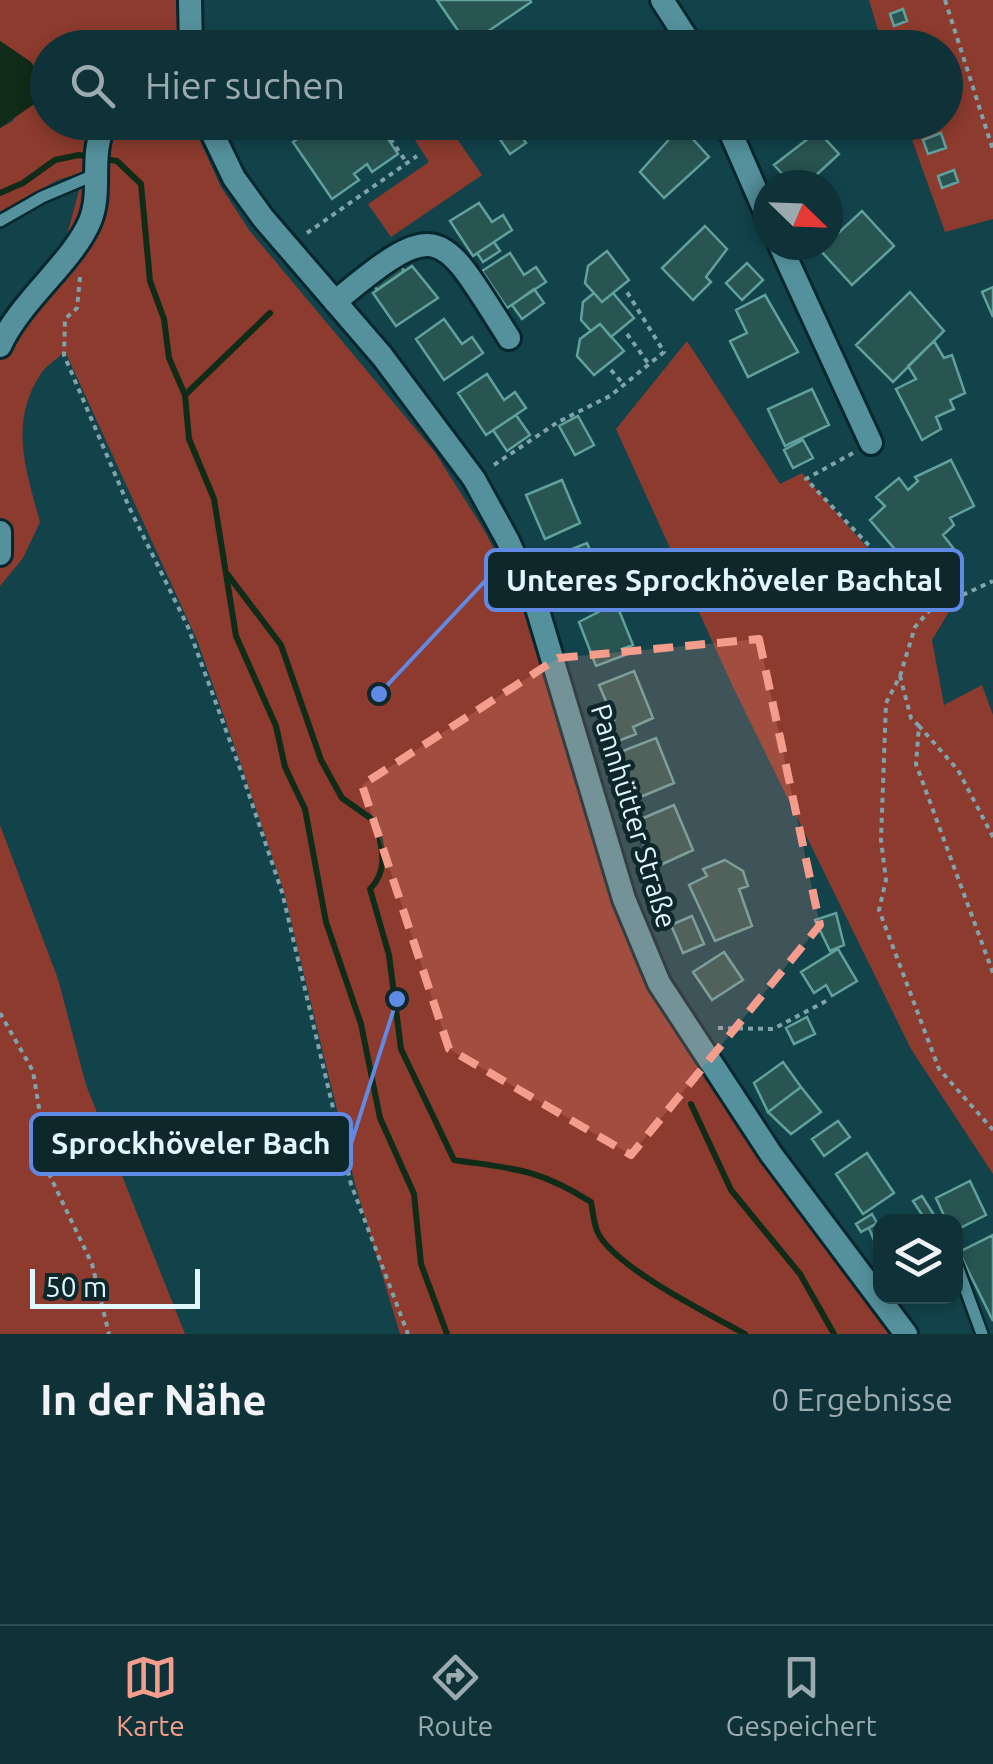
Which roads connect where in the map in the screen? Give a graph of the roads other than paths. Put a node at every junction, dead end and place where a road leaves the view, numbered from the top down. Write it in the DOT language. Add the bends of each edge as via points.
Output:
graph roads {
  1 [pos="190,0"];
  2 [pos="662,0"];
  3 [pos="191,30"];
  4 [pos="681,30"];
  5 [pos="100,140"];
  6 [pos="216,140"];
  7 [pos="734,140"];
  8 [pos="94,175"];
  9 [pos="753,184"];
  10 [pos="0,221"];
  11 [pos="787,260"];
  12 [pos="335,302"];
  13 [pos="509,338"];
  14 [pos="0,346"];
  15 [pos="871,443"];
  16 [pos="0,532"];
  17 [pos="0,554"];
  18 [pos="963,1282"];
  19 [pos="906,1334"];
  20 [pos="982,1334"];
  1 -- 3 [label="street"];
  2 -- 4 [label="street"];
  5 -- 8 [label="street"];
  6 -- 12 [label="street, Pannhütter Straße" via="234,178"];
  7 -- 9 [label="street"];
  8 -- 10 [label="lane"];
  8 -- 14 [label="street" via="91,220"];
  11 -- 15 [label="street"];
  12 -- 13 [label="street" via="406,248 431,244 455,258"];
  12 -- 19 [label="street, Pannhütter Straße" via="444,434 508,540 535,601 658,983 771,1154"];
  16 -- 17 [label="street"];
  18 -- 20 [label="lane"];
}
